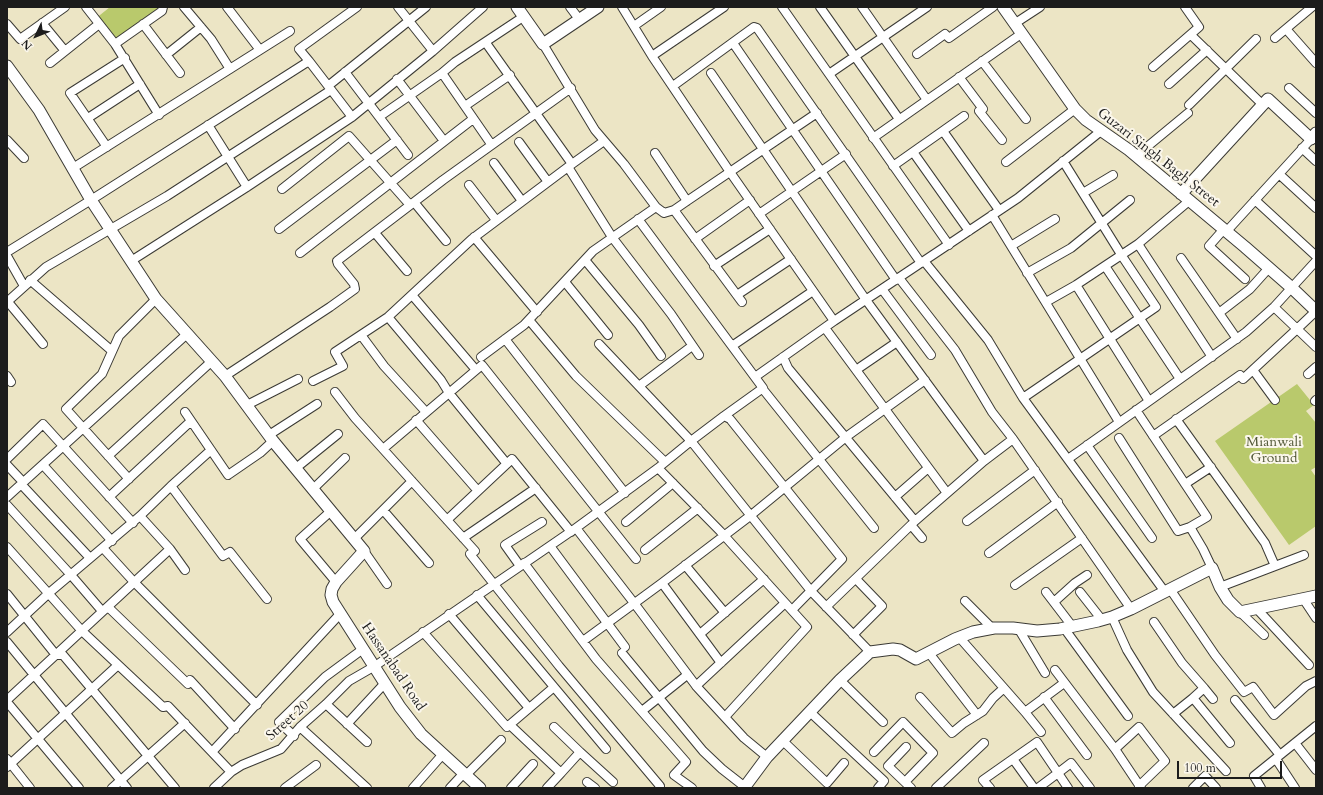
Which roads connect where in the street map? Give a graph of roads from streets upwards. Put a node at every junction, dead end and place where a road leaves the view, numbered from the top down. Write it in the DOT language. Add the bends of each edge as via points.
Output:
graph roads {
  1 [pos="65,7"];
  2 [pos="86,7"];
  3 [pos="163,7"];
  4 [pos="184,7"];
  5 [pos="227,7"];
  6 [pos="357,7"];
  7 [pos="398,7"];
  8 [pos="426,7"];
  9 [pos="483,7"];
  10 [pos="517,7"];
  11 [pos="570,7"];
  12 [pos="598,7"];
  13 [pos="622,7"];
  14 [pos="661,7"];
  15 [pos="724,7"];
  16 [pos="782,7"];
  17 [pos="820,7"];
  18 [pos="862,7"];
  19 [pos="927,7"];
  20 [pos="993,7"];
  21 [pos="1003,7"];
  22 [pos="1040,7"];
  23 [pos="1185,7"];
  24 [pos="1312,7"];
  25 [pos="523,17"];
  26 [pos="579,20"];
  27 [pos="409,21"];
  28 [pos="42,23"];
  29 [pos="7,24"];
  30 [pos="99,24"];
  31 [pos="143,24"];
  32 [pos="1014,24"];
  33 [pos="634,26"];
  34 [pos="201,27"];
  35 [pos="1286,28"];
  36 [pos="290,31"];
  37 [pos="1021,34"];
  38 [pos="1191,35"];
  39 [pos="884,38"];
  40 [pos="1275,38"];
  41 [pos="1256,39"];
  42 [pos="486,43"];
  43 [pos="115,44"];
  44 [pos="543,44"];
  45 [pos="733,44"];
  46 [pos="260,50"];
  47 [pos="1207,50"];
  48 [pos="65,51"];
  49 [pos="433,51"];
  50 [pos="917,54"];
  51 [pos="166,55"];
  52 [pos="652,56"];
  53 [pos="855,57"];
  54 [pos="124,58"];
  55 [pos="309,61"];
  56 [pos="982,61"];
  57 [pos="50,62"];
  58 [pos="1316,63"];
  59 [pos="7,66"];
  60 [pos="1153,66"];
  61 [pos="230,69"];
  62 [pos="1226,69"];
  63 [pos="345,72"];
  64 [pos="180,73"];
  65 [pos="442,73"];
  66 [pos="711,73"];
  67 [pos="829,74"];
  68 [pos="510,75"];
  69 [pos="959,77"];
  70 [pos="397,79"];
  71 [pos="140,84"];
  72 [pos="1169,84"];
  73 [pos="672,86"];
  74 [pos="330,88"];
  75 [pos="571,88"];
  76 [pos="1289,88"];
  77 [pos="409,96"];
  78 [pos="927,100"];
  79 [pos="368,103"];
  80 [pos="1262,104"];
  81 [pos="465,106"];
  82 [pos="1075,108"];
  83 [pos="536,112"];
  84 [pos="817,113"];
  85 [pos="1316,113"];
  86 [pos="159,115"];
  87 [pos="964,116"];
  88 [pos="352,117"];
  89 [pos="379,117"];
  90 [pos="88,118"];
  91 [pos="473,119"];
  92 [pos="899,119"];
  93 [pos="1026,119"];
  94 [pos="208,125"];
  95 [pos="793,129"];
  96 [pos="943,131"];
  97 [pos="1101,131"];
  98 [pos="1313,136"];
  99 [pos="873,138"];
  100 [pos="7,140"];
  101 [pos="396,140"];
  102 [pos="1002,140"];
  103 [pos="604,141"];
  104 [pos="444,142"];
  105 [pos="518,142"];
  106 [pos="491,144"];
  107 [pos="107,147"];
  108 [pos="1302,148"];
  109 [pos="763,150"];
  110 [pos="913,152"];
  111 [pos="654,153"];
  112 [pos="846,154"];
  113 [pos="408,155"];
  114 [pos="1136,156"];
  115 [pos="228,157"];
  116 [pos="24,158"];
  117 [pos="370,160"];
  118 [pos="1316,161"];
  119 [pos="1006,162"];
  120 [pos="1063,162"];
  121 [pos="494,163"];
  122 [pos="570,166"];
  123 [pos="893,166"];
  124 [pos="73,168"];
  125 [pos="821,171"];
  126 [pos="730,172"];
  127 [pos="1279,174"];
  128 [pos="1113,175"];
  129 [pos="548,182"];
  130 [pos="390,183"];
  131 [pos="469,185"];
  132 [pos="247,187"];
  133 [pos="282,189"];
  134 [pos="791,192"];
  135 [pos="1083,193"];
  136 [pos="1185,197"];
  137 [pos="92,200"];
  138 [pos="750,200"];
  139 [pos="1130,200"];
  140 [pos="1255,200"];
  141 [pos="522,201"];
  142 [pos="687,201"];
  143 [pos="412,204"];
  144 [pos="656,207"];
  145 [pos="1316,208"];
  146 [pos="674,210"];
  147 [pos="999,210"];
  148 [pos="759,214"];
  149 [pos="992,216"];
  150 [pos="1056,219"];
  151 [pos="496,220"];
  152 [pos="638,220"];
  153 [pos="1102,224"];
  154 [pos="770,229"];
  155 [pos="110,230"];
  156 [pos="279,230"];
  157 [pos="969,231"];
  158 [pos="1225,231"];
  159 [pos="375,232"];
  160 [pos="474,237"];
  161 [pos="612,237"];
  162 [pos="695,239"];
  163 [pos="446,241"];
  164 [pos="1138,244"];
  165 [pos="949,245"];
  166 [pos="1011,246"];
  167 [pos="7,252"];
  168 [pos="300,253"];
  169 [pos="7,256"];
  170 [pos="1122,256"];
  171 [pos="1316,256"];
  172 [pos="1181,258"];
  173 [pos="791,259"];
  174 [pos="585,260"];
  175 [pos="1316,261"];
  176 [pos="131,262"];
  177 [pos="923,262"];
  178 [pos="714,266"];
  179 [pos="1105,266"];
  180 [pos="1268,269"];
  181 [pos="407,271"];
  182 [pos="1027,273"];
  183 [pos="897,279"];
  184 [pos="1245,279"];
  185 [pos="565,282"];
  186 [pos="27,283"];
  187 [pos="1076,285"];
  188 [pos="1293,288"];
  189 [pos="882,289"];
  190 [pos="813,290"];
  191 [pos="412,295"];
  192 [pos="156,299"];
  193 [pos="866,300"];
  194 [pos="7,302"];
  195 [pos="1046,302"];
  196 [pos="1274,307"];
  197 [pos="1316,311"];
  198 [pos="537,312"];
  199 [pos="1219,313"];
  200 [pos="388,317"];
  201 [pos="1140,319"];
  202 [pos="529,320"];
  203 [pos="834,321"];
  204 [pos="825,328"];
  205 [pos="1298,329"];
  206 [pos="187,334"];
  207 [pos="361,335"];
  208 [pos="608,335"];
  209 [pos="505,339"];
  210 [pos="1110,339"];
  211 [pos="1237,339"];
  212 [pos="897,342"];
  213 [pos="43,344"];
  214 [pos="599,344"];
  215 [pos="692,346"];
  216 [pos="732,346"];
  217 [pos="1316,347"];
  218 [pos="112,351"];
  219 [pos="699,355"];
  220 [pos="931,355"];
  221 [pos="661,356"];
  222 [pos="481,357"];
  223 [pos="783,357"];
  224 [pos="1212,357"];
  225 [pos="1080,358"];
  226 [pos="212,361"];
  227 [pos="1316,367"];
  228 [pos="476,370"];
  229 [pos="856,370"];
  230 [pos="1253,370"];
  231 [pos="1308,374"];
  232 [pos="225,376"];
  233 [pos="755,377"];
  234 [pos="298,379"];
  235 [pos="1180,379"];
  236 [pos="925,380"];
  237 [pos="313,381"];
  238 [pos="639,386"];
  239 [pos="762,388"];
  240 [pos="336,392"];
  241 [pos="449,392"];
  242 [pos="1023,398"];
  243 [pos="1276,400"];
  244 [pos="1149,401"];
  245 [pos="317,404"];
  246 [pos="247,405"];
  247 [pos="885,409"];
  248 [pos="1136,410"];
  249 [pos="185,412"];
  250 [pos="426,412"];
  251 [pos="724,416"];
  252 [pos="416,420"];
  253 [pos="1176,420"];
  254 [pos="192,421"];
  255 [pos="1119,422"];
  256 [pos="83,428"];
  257 [pos="338,434"];
  258 [pos="1153,436"];
  259 [pos="846,437"];
  260 [pos="271,438"];
  261 [pos="1119,438"];
  262 [pos="1013,439"];
  263 [pos="691,441"];
  264 [pos="1087,445"];
  265 [pos="63,446"];
  266 [pos="383,449"];
  267 [pos="211,450"];
  268 [pos="108,456"];
  269 [pos="345,458"];
  270 [pos="7,459"];
  271 [pos="820,459"];
  272 [pos="1068,459"];
  273 [pos="984,461"];
  274 [pos="665,462"];
  275 [pos="507,464"];
  276 [pos="7,465"];
  277 [pos="42,465"];
  278 [pos="1210,467"];
  279 [pos="296,468"];
  280 [pos="658,468"];
  281 [pos="927,469"];
  282 [pos="1035,470"];
  283 [pos="129,479"];
  284 [pos="412,482"];
  285 [pos="22,483"];
  286 [pos="673,483"];
  287 [pos="1185,484"];
  288 [pos="171,486"];
  289 [pos="536,488"];
  290 [pos="784,488"];
  291 [pos="313,489"];
  292 [pos="478,491"];
  293 [pos="625,493"];
  294 [pos="947,493"];
  295 [pos="7,497"];
  296 [pos="109,497"];
  297 [pos="895,497"];
  298 [pos="1058,502"];
  299 [pos="7,506"];
  300 [pos="698,508"];
  301 [pos="383,510"];
  302 [pos="331,511"];
  303 [pos="598,512"];
  304 [pos="140,516"];
  305 [pos="750,516"];
  306 [pos="447,520"];
  307 [pos="967,521"];
  308 [pos="133,522"];
  309 [pos="542,522"];
  310 [pos="626,522"];
  311 [pos="913,523"];
  312 [pos="1190,527"];
  313 [pos="874,528"];
  314 [pos="574,530"];
  315 [pos="724,534"];
  316 [pos="464,538"];
  317 [pos="922,538"];
  318 [pos="1082,538"];
  319 [pos="1152,538"];
  320 [pos="354,539"];
  321 [pos="112,541"];
  322 [pos="550,546"];
  323 [pos="7,547"];
  324 [pos="103,548"];
  325 [pos="170,549"];
  326 [pos="645,550"];
  327 [pos="364,551"];
  328 [pos="990,553"];
  329 [pos="1304,555"];
  330 [pos="90,558"];
  331 [pos="636,559"];
  332 [pos="429,563"];
  333 [pos="522,565"];
  334 [pos="685,565"];
  335 [pos="1276,566"];
  336 [pos="1212,568"];
  337 [pos="185,570"];
  338 [pos="71,575"];
  339 [pos="1087,575"];
  340 [pos="764,579"];
  341 [pos="856,579"];
  342 [pos="134,582"];
  343 [pos="336,582"];
  344 [pos="662,583"];
  345 [pos="387,584"];
  346 [pos="494,584"];
  347 [pos="1015,585"];
  348 [pos="1220,587"];
  349 [pos="1167,590"];
  350 [pos="811,591"];
  351 [pos="1046,592"];
  352 [pos="1080,592"];
  353 [pos="49,593"];
  354 [pos="7,594"];
  355 [pos="477,595"];
  356 [pos="1316,596"];
  357 [pos="267,599"];
  358 [pos="1304,600"];
  359 [pos="966,601"];
  360 [pos="1054,602"];
  361 [pos="634,603"];
  362 [pos="786,603"];
  363 [pos="826,607"];
  364 [pos="105,609"];
  365 [pos="1131,609"];
  366 [pos="1257,609"];
  367 [pos="792,610"];
  368 [pos="1240,612"];
  369 [pos="725,613"];
  370 [pos="340,614"];
  371 [pos="449,614"];
  372 [pos="24,616"];
  373 [pos="1316,618"];
  374 [pos="1107,619"];
  375 [pos="1154,622"];
  376 [pos="607,623"];
  377 [pos="1068,627"];
  378 [pos="992,628"];
  379 [pos="1018,628"];
  380 [pos="82,631"];
  381 [pos="7,632"];
  382 [pos="423,632"];
  383 [pos="700,634"];
  384 [pos="853,635"];
  385 [pos="1264,635"];
  386 [pos="959,638"];
  387 [pos="583,641"];
  388 [pos="7,642"];
  389 [pos="363,649"];
  390 [pos="870,652"];
  391 [pos="929,653"];
  392 [pos="56,655"];
  393 [pos="721,663"];
  394 [pos="118,665"];
  395 [pos="1308,665"];
  396 [pos="374,666"];
  397 [pos="1055,670"];
  398 [pos="1045,673"];
  399 [pos="34,675"];
  400 [pos="687,675"];
  401 [pos="840,680"];
  402 [pos="1316,681"];
  403 [pos="385,683"];
  404 [pos="1064,683"];
  405 [pos="696,686"];
  406 [pos="554,687"];
  407 [pos="1004,688"];
  408 [pos="1204,688"];
  409 [pos="92,689"];
  410 [pos="920,697"];
  411 [pos="1044,697"];
  412 [pos="659,698"];
  413 [pos="1192,698"];
  414 [pos="1213,699"];
  415 [pos="1235,700"];
  416 [pos="7,701"];
  417 [pos="326,704"];
  418 [pos="257,705"];
  419 [pos="529,708"];
  420 [pos="642,711"];
  421 [pos="810,712"];
  422 [pos="1025,712"];
  423 [pos="66,714"];
  424 [pos="1173,714"];
  425 [pos="977,715"];
  426 [pos="1128,716"];
  427 [pos="725,717"];
  428 [pos="883,722"];
  429 [pos="185,723"];
  430 [pos="347,724"];
  431 [pos="510,725"];
  432 [pos="1316,726"];
  433 [pos="300,727"];
  434 [pos="554,727"];
  435 [pos="235,729"];
  436 [pos="1041,732"];
  437 [pos="294,736"];
  438 [pos="38,739"];
  439 [pos="501,740"];
  440 [pos="782,741"];
  441 [pos="367,742"];
  442 [pos="1230,742"];
  443 [pos="984,743"];
  444 [pos="1295,743"];
  445 [pos="906,747"];
  446 [pos="606,749"];
  447 [pos="1115,749"];
  448 [pos="212,752"];
  449 [pos="580,752"];
  450 [pos="874,752"];
  451 [pos="443,754"];
  452 [pos="1087,755"];
  453 [pos="148,756"];
  454 [pos="768,757"];
  455 [pos="1278,757"];
  456 [pos="1013,759"];
  457 [pos="8,763"];
  458 [pos="844,763"];
  459 [pos="533,764"];
  460 [pos="316,765"];
  461 [pos="1316,770"];
  462 [pos="1226,771"];
  463 [pos="231,772"];
  464 [pos="561,773"];
  465 [pos="1058,773"];
  466 [pos="465,774"];
  467 [pos="121,781"];
  468 [pos="587,782"];
  469 [pos="613,782"];
  470 [pos="905,782"];
  471 [pos="216,787"];
  472 [pos="744,787"];
  473 [pos="987,787"];
  474 [pos="1140,787"];
  475 [pos="30,788"];
  476 [pos="79,788"];
  477 [pos="112,788"];
  478 [pos="127,788"];
  479 [pos="175,788"];
  480 [pos="285,788"];
  481 [pos="367,788"];
  482 [pos="413,788"];
  483 [pos="450,788"];
  484 [pos="480,788"];
  485 [pos="511,788"];
  486 [pos="548,788"];
  487 [pos="594,788"];
  488 [pos="659,788"];
  489 [pos="692,788"];
  490 [pos="878,788"];
  491 [pos="911,788"];
  492 [pos="936,788"];
  493 [pos="1034,788"];
  494 [pos="1038,788"];
  495 [pos="1068,788"];
  496 [pos="1090,788"];
  497 [pos="1193,788"];
  498 [pos="1216,788"];
  499 [pos="1261,788"];
  500 [pos="1295,788"];
  1 -- 28 [label="street"];
  2 -- 30 [label="street"];
  3 -- 31 [label="street" via="162,11"];
  4 -- 34 [label="street"];
  5 -- 46 [label="street"];
  6 -- 55 [label="street" via="299,48"];
  7 -- 27 [label="street"];
  8 -- 27 [label="street"];
  9 -- 49 [label="street"];
  10 -- 25 [label="street"];
  11 -- 26 [label="street"];
  12 -- 26 [label="street"];
  13 -- 33 [label="street"];
  14 -- 33 [label="street"];
  15 -- 52 [label="street"];
  16 -- 67 [label="street"];
  17 -- 53 [label="street"];
  18 -- 39 [label="street"];
  19 -- 39 [label="street"];
  20 -- 50 [label="street" via="949,38 945,34"];
  21 -- 32 [label="street, Guzari Singh Bagh Street"];
  22 -- 32 [label="street"];
  23 -- 38 [label="street" via="1199,27"];
  24 -- 35 [label="street"];
  25 -- 42 [label="street"];
  25 -- 44 [label="street"];
  26 -- 44 [label="street"];
  27 -- 49 [label="street"];
  27 -- 63 [label="street"];
  28 -- 29 [label="street" via="20,39"];
  28 -- 48 [label="street"];
  30 -- 43 [label="street"];
  30 -- 48 [label="street"];
  31 -- 43 [label="street"];
  31 -- 51 [label="street"];
  32 -- 37 [label="street, Guzari Singh Bagh Street"];
  33 -- 52 [label="street"];
  34 -- 51 [label="street"];
  34 -- 61 [label="street"];
  35 -- 40 [label="street"];
  35 -- 58 [label="street"];
  36 -- 46 [label="street"];
  37 -- 56 [label="street"];
  37 -- 82 [label="street, Guzari Singh Bagh Street"];
  38 -- 47 [label="street"];
  38 -- 60 [label="street"];
  39 -- 53 [label="street"];
  39 -- 78 [label="street"];
  41 -- 62 [label="street"];
  42 -- 65 [label="street"];
  42 -- 68 [label="street"];
  43 -- 54 [label="street"];
  44 -- 75 [label="street"];
  45 -- 73 [label="street"];
  45 -- 84 [label="street" via="754,27 757,28"];
  45 -- 95 [label="street"];
  46 -- 61 [label="street"];
  47 -- 62 [label="street"];
  47 -- 72 [label="street"];
  48 -- 57 [label="street"];
  49 -- 70 [label="street"];
  51 -- 64 [label="street"];
  52 -- 73 [label="street"];
  53 -- 67 [label="street"];
  53 -- 92 [label="street"];
  54 -- 71 [label="street"];
  54 -- 90 [label="street" via="70,93"];
  55 -- 74 [label="street"];
  55 -- 94 [label="street"];
  56 -- 69 [label="street"];
  56 -- 93 [label="street"];
  59 -- 124 [label="street" via="39,110"];
  61 -- 86 [label="street"];
  62 -- 80 [label="street"];
  62 -- 114 [label="street" via="1188,109"];
  63 -- 74 [label="street"];
  63 -- 79 [label="street"];
  65 -- 77 [label="street"];
  65 -- 81 [label="street"];
  66 -- 109 [label="street"];
  67 -- 99 [label="street"];
  68 -- 81 [label="street"];
  68 -- 83 [label="street"];
  69 -- 78 [label="street"];
  69 -- 102 [label="street" via="983,109 979,111"];
  70 -- 77 [label="street"];
  70 -- 79 [label="street"];
  71 -- 86 [label="street"];
  71 -- 90 [label="street"];
  73 -- 126 [label="street"];
  74 -- 88 [label="street"];
  74 -- 115 [label="street"];
  75 -- 83 [label="street"];
  75 -- 103 [label="street"];
  76 -- 85 [label="street"];
  77 -- 89 [label="street"];
  77 -- 104 [label="street"];
  78 -- 92 [label="street"];
  79 -- 88 [label="street"];
  79 -- 89 [label="street"];
  80 -- 98 [label="street" via="1268,99"];
  80 -- 136 [label="street"];
  81 -- 91 [label="street"];
  82 -- 97 [label="street, Guzari Singh Bagh Street"];
  82 -- 119 [label="street"];
  83 -- 106 [label="street"];
  83 -- 122 [label="street"];
  84 -- 95 [label="street"];
  84 -- 112 [label="street"];
  86 -- 107 [label="street"];
  87 -- 96 [label="street"];
  88 -- 132 [label="street"];
  89 -- 101 [label="street"];
  90 -- 107 [label="street"];
  91 -- 104 [label="street"];
  91 -- 106 [label="street"];
  92 -- 99 [label="street"];
  94 -- 115 [label="street"];
  94 -- 137 [label="street"];
  95 -- 109 [label="street"];
  95 -- 125 [label="street"];
  96 -- 110 [label="street"];
  96 -- 147 [label="street"];
  97 -- 114 [label="street, Guzari Singh Bagh Street"];
  97 -- 120 [label="street"];
  98 -- 108 [label="street"];
  99 -- 123 [label="street"];
  100 -- 116 [label="street"];
  101 -- 113 [label="street"];
  101 -- 117 [label="street"];
  103 -- 122 [label="street"];
  103 -- 144 [label="street"];
  104 -- 130 [label="street"];
  105 -- 129 [label="street"];
  106 -- 143 [label="street"];
  107 -- 124 [label="street"];
  108 -- 118 [label="street"];
  108 -- 127 [label="street"];
  109 -- 126 [label="street"];
  109 -- 134 [label="street"];
  110 -- 123 [label="street"];
  110 -- 157 [label="street"];
  111 -- 142 [label="street"];
  112 -- 125 [label="street"];
  112 -- 177 [label="street"];
  114 -- 136 [label="street, Guzari Singh Bagh Street"];
  115 -- 132 [label="street"];
  115 -- 155 [label="street"];
  117 -- 130 [label="street"];
  117 -- 133 [label="street" via="348,136"];
  117 -- 156 [label="street"];
  120 -- 135 [label="street"];
  120 -- 147 [label="street"];
  121 -- 141 [label="street"];
  122 -- 129 [label="street"];
  122 -- 161 [label="street"];
  123 -- 165 [label="street"];
  124 -- 137 [label="street"];
  125 -- 134 [label="street"];
  125 -- 183 [label="street"];
  126 -- 138 [label="street"];
  126 -- 142 [label="street"];
  127 -- 140 [label="street"];
  127 -- 145 [label="street"];
  128 -- 135 [label="street"];
  129 -- 141 [label="street"];
  130 -- 143 [label="street"];
  130 -- 168 [label="street"];
  131 -- 151 [label="street"];
  132 -- 176 [label="street"];
  134 -- 148 [label="street"];
  134 -- 193 [label="street"];
  135 -- 153 [label="street"];
  136 -- 158 [label="street, Guzari Singh Bagh Street"];
  136 -- 164 [label="street"];
  137 -- 155 [label="street"];
  137 -- 167 [label="street"];
  138 -- 148 [label="street"];
  138 -- 162 [label="street"];
  139 -- 153 [label="street"];
  140 -- 158 [label="street"];
  140 -- 171 [label="street"];
  141 -- 151 [label="street"];
  142 -- 146 [label="street"];
  143 -- 159 [label="street"];
  143 -- 163 [label="street"];
  144 -- 146 [label="street" via="664,213"];
  144 -- 152 [label="street"];
  146 -- 162 [label="street"];
  147 -- 149 [label="street"];
  148 -- 154 [label="street"];
  149 -- 157 [label="street"];
  149 -- 166 [label="street"];
  150 -- 166 [label="street"];
  151 -- 160 [label="street"];
  152 -- 161 [label="street"];
  152 -- 216 [label="street"];
  153 -- 170 [label="street"];
  153 -- 182 [label="street" via="1071,248"];
  154 -- 173 [label="street"];
  154 -- 178 [label="street"];
  155 -- 176 [label="street"];
  155 -- 186 [label="street" via="58,259"];
  157 -- 165 [label="street"];
  158 -- 180 [label="street, Guzari Singh Bagh Street"];
  158 -- 184 [label="street" via="1209,246"];
  159 -- 181 [label="street"];
  159 -- 232 [label="street" via="338,261 355,289"];
  160 -- 191 [label="street"];
  160 -- 198 [label="street"];
  161 -- 174 [label="street"];
  161 -- 215 [label="street" via="671,314"];
  162 -- 178 [label="street"];
  164 -- 170 [label="street"];
  164 -- 224 [label="street"];
  165 -- 177 [label="street"];
  166 -- 182 [label="street"];
  169 -- 186 [label="street"];
  170 -- 179 [label="street"];
  170 -- 201 [label="street" via="1156,307"];
  172 -- 199 [label="street"];
  173 -- 178 [label="street" via="739,298"];
  173 -- 190 [label="street"];
  174 -- 185 [label="street"];
  174 -- 221 [label="street"];
  175 -- 188 [label="street"];
  176 -- 192 [label="street"];
  177 -- 183 [label="street"];
  177 -- 242 [label="street" via="988,340"];
  179 -- 187 [label="street"];
  179 -- 201 [label="street"];
  180 -- 188 [label="street, Guzari Singh Bagh Street"];
  180 -- 199 [label="street" via="1250,289"];
  182 -- 195 [label="street"];
  183 -- 189 [label="street"];
  183 -- 262 [label="street" via="955,350 992,412"];
  185 -- 198 [label="street"];
  185 -- 208 [label="street"];
  186 -- 194 [label="street"];
  186 -- 218 [label="street"];
  187 -- 195 [label="street"];
  187 -- 210 [label="street"];
  188 -- 196 [label="street"];
  188 -- 197 [label="street, Guzari Singh Bagh Street"];
  189 -- 193 [label="street"];
  189 -- 220 [label="street"];
  190 -- 203 [label="street"];
  190 -- 216 [label="street"];
  191 -- 200 [label="street"];
  191 -- 228 [label="street"];
  192 -- 206 [label="street"];
  192 -- 218 [label="street" via="119,336"];
  193 -- 203 [label="street"];
  193 -- 212 [label="street"];
  194 -- 213 [label="street"];
  195 -- 225 [label="street"];
  196 -- 205 [label="street"];
  196 -- 211 [label="street"];
  197 -- 205 [label="street"];
  198 -- 202 [label="street"];
  199 -- 211 [label="street"];
  200 -- 207 [label="street"];
  200 -- 241 [label="street"];
  201 -- 210 [label="street"];
  201 -- 235 [label="street"];
  202 -- 209 [label="street"];
  202 -- 274 [label="street" via="576,376"];
  203 -- 204 [label="street"];
  204 -- 223 [label="street"];
  204 -- 229 [label="street"];
  205 -- 217 [label="street"];
  205 -- 230 [label="street"];
  206 -- 226 [label="street"];
  206 -- 256 [label="street"];
  207 -- 237 [label="street" via="336,352 343,366"];
  207 -- 250 [label="street" via="384,366"];
  209 -- 222 [label="street"];
  209 -- 293 [label="street"];
  210 -- 225 [label="street"];
  210 -- 244 [label="street"];
  211 -- 224 [label="street"];
  212 -- 229 [label="street"];
  212 -- 236 [label="street"];
  214 -- 238 [label="street"];
  215 -- 219 [label="street"];
  215 -- 238 [label="street"];
  216 -- 233 [label="street"];
  218 -- 256 [label="street" via="102,374 66,409"];
  223 -- 233 [label="street"];
  223 -- 259 [label="street" via="788,368"];
  224 -- 235 [label="street"];
  225 -- 242 [label="street"];
  225 -- 255 [label="street"];
  226 -- 232 [label="street"];
  226 -- 268 [label="street"];
  227 -- 231 [label="street"];
  228 -- 241 [label="street"];
  228 -- 303 [label="street" via="482,365"];
  229 -- 247 [label="street"];
  230 -- 243 [label="street"];
  230 -- 253 [label="street" via="1243,379 1240,375"];
  232 -- 246 [label="street"];
  233 -- 239 [label="street"];
  234 -- 246 [label="street"];
  235 -- 244 [label="street"];
  236 -- 247 [label="street"];
  236 -- 273 [label="street"];
  238 -- 263 [label="street"];
  239 -- 251 [label="street, Street 20"];
  239 -- 271 [label="street"];
  240 -- 266 [label="street"];
  241 -- 250 [label="street"];
  241 -- 275 [label="street"];
  242 -- 272 [label="street"];
  244 -- 248 [label="street"];
  245 -- 260 [label="street"];
  246 -- 260 [label="street"];
  247 -- 259 [label="street"];
  247 -- 294 [label="street"];
  248 -- 255 [label="street"];
  248 -- 258 [label="street"];
  249 -- 254 [label="street"];
  250 -- 252 [label="street"];
  251 -- 263 [label="street, Street 20"];
  251 -- 290 [label="street" via="730,419"];
  252 -- 266 [label="street"];
  252 -- 292 [label="street"];
  253 -- 258 [label="street"];
  253 -- 278 [label="street"];
  254 -- 267 [label="street"];
  254 -- 283 [label="street"];
  255 -- 264 [label="street"];
  256 -- 265 [label="street"];
  256 -- 268 [label="street"];
  257 -- 279 [label="street"];
  258 -- 287 [label="street"];
  259 -- 271 [label="street"];
  259 -- 297 [label="street"];
  260 -- 267 [label="street" via="260,453 228,475"];
  260 -- 279 [label="street"];
  261 -- 312 [label="street" via="1178,531"];
  262 -- 273 [label="street"];
  262 -- 282 [label="street"];
  263 -- 274 [label="street, Street 20"];
  263 -- 305 [label="street"];
  264 -- 272 [label="street"];
  264 -- 319 [label="street"];
  265 -- 270 [label="street" via="44,424"];
  265 -- 277 [label="street"];
  265 -- 296 [label="street"];
  266 -- 284 [label="street"];
  267 -- 288 [label="street"];
  268 -- 283 [label="street"];
  269 -- 291 [label="street"];
  271 -- 290 [label="street"];
  271 -- 313 [label="street"];
  272 -- 349 [label="street"];
  273 -- 294 [label="street"];
  274 -- 280 [label="street, Street 20"];
  275 -- 289 [label="street" via="512,459"];
  275 -- 292 [label="street"];
  276 -- 285 [label="street"];
  277 -- 285 [label="street"];
  277 -- 321 [label="street"];
  278 -- 287 [label="street"];
  278 -- 335 [label="street" via="1265,543"];
  279 -- 291 [label="street"];
  280 -- 286 [label="street"];
  280 -- 293 [label="street, Street 20"];
  281 -- 297 [label="street"];
  282 -- 298 [label="street"];
  282 -- 307 [label="street"];
  283 -- 296 [label="street"];
  284 -- 301 [label="street"];
  284 -- 306 [label="street"];
  285 -- 295 [label="street"];
  285 -- 330 [label="street"];
  286 -- 300 [label="street"];
  286 -- 310 [label="street"];
  287 -- 312 [label="street" via="1207,517"];
  288 -- 304 [label="street"];
  288 -- 357 [label="street" via="223,556 230,552"];
  289 -- 314 [label="street"];
  289 -- 316 [label="street"];
  290 -- 305 [label="street"];
  290 -- 350 [label="street" via="842,559"];
  291 -- 302 [label="street"];
  292 -- 306 [label="street"];
  293 -- 303 [label="street, Street 20"];
  294 -- 311 [label="street"];
  296 -- 308 [label="street"];
  297 -- 311 [label="street"];
  298 -- 318 [label="street"];
  298 -- 328 [label="street"];
  299 -- 338 [label="street"];
  300 -- 315 [label="street"];
  300 -- 326 [label="street"];
  301 -- 320 [label="street"];
  301 -- 332 [label="street"];
  302 -- 320 [label="street"];
  302 -- 343 [label="street" via="300,539"];
  303 -- 314 [label="street, Street 20"];
  303 -- 331 [label="street"];
  304 -- 308 [label="street"];
  304 -- 325 [label="street"];
  305 -- 315 [label="street"];
  305 -- 350 [label="street"];
  306 -- 316 [label="street"];
  308 -- 321 [label="street"];
  309 -- 333 [label="street" via="505,546"];
  311 -- 317 [label="street"];
  311 -- 341 [label="street"];
  312 -- 336 [label="street"];
  314 -- 322 [label="street, Street 20"];
  314 -- 361 [label="street"];
  315 -- 334 [label="street"];
  315 -- 340 [label="street"];
  316 -- 346 [label="street" via="475,551 470,554"];
  318 -- 347 [label="street"];
  318 -- 365 [label="street"];
  320 -- 327 [label="street"];
  321 -- 324 [label="street"];
  322 -- 333 [label="street, Street 20"];
  322 -- 376 [label="street"];
  323 -- 353 [label="street"];
  324 -- 330 [label="street"];
  324 -- 342 [label="street"];
  325 -- 337 [label="street"];
  325 -- 342 [label="street"];
  327 -- 343 [label="street"];
  327 -- 345 [label="street"];
  329 -- 335 [label="street"];
  330 -- 338 [label="street"];
  333 -- 346 [label="street, Street 20"];
  333 -- 387 [label="street"];
  334 -- 344 [label="street"];
  334 -- 369 [label="street"];
  335 -- 348 [label="street"];
  336 -- 348 [label="street"];
  336 -- 349 [label="street"];
  338 -- 353 [label="street"];
  338 -- 364 [label="street"];
  339 -- 360 [label="street"];
  340 -- 362 [label="street"];
  340 -- 369 [label="street"];
  341 -- 363 [label="street"];
  341 -- 384 [label="street" via="882,606"];
  342 -- 364 [label="street"];
  342 -- 418 [label="street"];
  343 -- 370 [label="street, Hassanabad Road" via="331,595"];
  344 -- 361 [label="street"];
  344 -- 383 [label="street"];
  346 -- 355 [label="street, Street 20"];
  346 -- 488 [label="street" via="660,786"];
  348 -- 368 [label="street"];
  349 -- 365 [label="street"];
  349 -- 402 [label="street" via="1244,692 1253,687 1274,715 1306,686"];
  350 -- 363 [label="street"];
  350 -- 367 [label="street"];
  351 -- 360 [label="street"];
  352 -- 374 [label="street"];
  353 -- 372 [label="street"];
  353 -- 380 [label="street"];
  354 -- 372 [label="street"];
  355 -- 371 [label="street, Street 20"];
  355 -- 406 [label="street"];
  356 -- 358 [label="street"];
  358 -- 366 [label="street"];
  358 -- 373 [label="street"];
  359 -- 378 [label="street"];
  360 -- 377 [label="street"];
  361 -- 376 [label="street"];
  361 -- 400 [label="street"];
  362 -- 367 [label="street"];
  362 -- 393 [label="street"];
  363 -- 384 [label="street"];
  364 -- 380 [label="street"];
  364 -- 435 [label="street" via="188,684 190,680"];
  365 -- 374 [label="street"];
  366 -- 368 [label="street"];
  366 -- 395 [label="street"];
  367 -- 427 [label="street" via="807,627"];
  368 -- 385 [label="street"];
  369 -- 383 [label="street"];
  370 -- 389 [label="street, Hassanabad Road"];
  370 -- 418 [label="street"];
  371 -- 382 [label="street, Street 20"];
  371 -- 419 [label="street"];
  372 -- 381 [label="street"];
  372 -- 392 [label="street"];
  374 -- 377 [label="street"];
  374 -- 424 [label="street" via="1153,692"];
  375 -- 408 [label="street" via="1182,663"];
  376 -- 387 [label="street"];
  376 -- 412 [label="street"];
  377 -- 379 [label="street" via="1037,631"];
  377 -- 426 [label="street"];
  378 -- 379 [label="street"];
  378 -- 386 [label="street"];
  379 -- 398 [label="street"];
  380 -- 392 [label="street"];
  380 -- 394 [label="street"];
  382 -- 396 [label="street, Street 20"];
  382 -- 431 [label="street" via="507,727"];
  383 -- 393 [label="street"];
  384 -- 390 [label="street"];
  386 -- 391 [label="street"];
  386 -- 407 [label="street"];
  387 -- 420 [label="street"];
  388 -- 399 [label="street"];
  389 -- 396 [label="street, Hassanabad Road"];
  389 -- 437 [label="street" via="325,677 279,722"];
  390 -- 391 [label="street" via="900,650 916,659"];
  390 -- 401 [label="street"];
  391 -- 425 [label="street"];
  392 -- 399 [label="street"];
  392 -- 409 [label="street" via="63,655"];
  393 -- 405 [label="street"];
  394 -- 409 [label="street"];
  394 -- 429 [label="street" via="163,707 168,706"];
  396 -- 403 [label="street, Hassanabad Road"];
  396 -- 417 [label="street, Street 20" via="349,681"];
  397 -- 404 [label="street"];
  399 -- 416 [label="street"];
  399 -- 423 [label="street"];
  400 -- 405 [label="street"];
  400 -- 412 [label="street"];
  401 -- 421 [label="street"];
  401 -- 428 [label="street"];
  403 -- 430 [label="street"];
  403 -- 451 [label="street, Hassanabad Road" via="421,734"];
  404 -- 411 [label="street"];
  404 -- 447 [label="street"];
  405 -- 427 [label="street"];
  406 -- 419 [label="street"];
  406 -- 446 [label="street"];
  407 -- 422 [label="street"];
  407 -- 425 [label="street"];
  408 -- 413 [label="street"];
  408 -- 414 [label="street"];
  409 -- 423 [label="street"];
  409 -- 453 [label="street"];
  410 -- 425 [label="street" via="952,733"];
  411 -- 422 [label="street"];
  411 -- 452 [label="street"];
  412 -- 420 [label="street"];
  412 -- 472 [label="street" via="703,751"];
  413 -- 424 [label="street"];
  413 -- 442 [label="street"];
  415 -- 455 [label="street"];
  416 -- 438 [label="street"];
  417 -- 430 [label="street"];
  417 -- 433 [label="street, Street 20"];
  418 -- 435 [label="street"];
  419 -- 431 [label="street"];
  420 -- 489 [label="street" via="686,762 674,775"];
  421 -- 440 [label="street"];
  421 -- 490 [label="street" via="884,781"];
  422 -- 436 [label="street"];
  423 -- 438 [label="street"];
  423 -- 467 [label="street"];
  424 -- 462 [label="street"];
  427 -- 454 [label="street" via="744,738"];
  429 -- 448 [label="street"];
  429 -- 453 [label="street"];
  430 -- 441 [label="street"];
  431 -- 464 [label="street"];
  432 -- 444 [label="street"];
  433 -- 437 [label="street, Street 20"];
  433 -- 481 [label="street"];
  434 -- 449 [label="street"];
  435 -- 448 [label="street"];
  437 -- 463 [label="street, Street 20" via="281,748"];
  438 -- 457 [label="street"];
  438 -- 476 [label="street"];
  439 -- 466 [label="street"];
  440 -- 454 [label="street"];
  440 -- 458 [label="street" via="827,783"];
  443 -- 492 [label="street"];
  444 -- 455 [label="street"];
  444 -- 461 [label="street"];
  445 -- 470 [label="street" via="888,766"];
  447 -- 474 [label="street"];
  447 -- 474 [label="street" via="1139,727 1165,761"];
  448 -- 463 [label="street"];
  449 -- 464 [label="street"];
  449 -- 469 [label="street"];
  450 -- 470 [label="street" via="903,722 933,753"];
  451 -- 466 [label="street, Hassanabad Road"];
  451 -- 482 [label="street"];
  453 -- 467 [label="street"];
  453 -- 479 [label="street"];
  454 -- 472 [label="street"];
  455 -- 499 [label="street" via="1254,776"];
  455 -- 500 [label="street"];
  456 -- 465 [label="street" via="1037,742"];
  456 -- 473 [label="street" via="983,780"];
  456 -- 493 [label="street"];
  457 -- 475 [label="street"];
  459 -- 485 [label="street"];
  460 -- 480 [label="street"];
  463 -- 471 [label="street, Street 20"];
  464 -- 486 [label="street"];
  465 -- 494 [label="street"];
  465 -- 495 [label="street"];
  465 -- 496 [label="street" via="1072,763"];
  466 -- 483 [label="street"];
  466 -- 484 [label="street, Hassanabad Road"];
  467 -- 477 [label="street"];
  467 -- 478 [label="street"];
  468 -- 487 [label="street"];
  470 -- 491 [label="street"];
  497 -- 498 [label="street" via="1205,776"];
}
